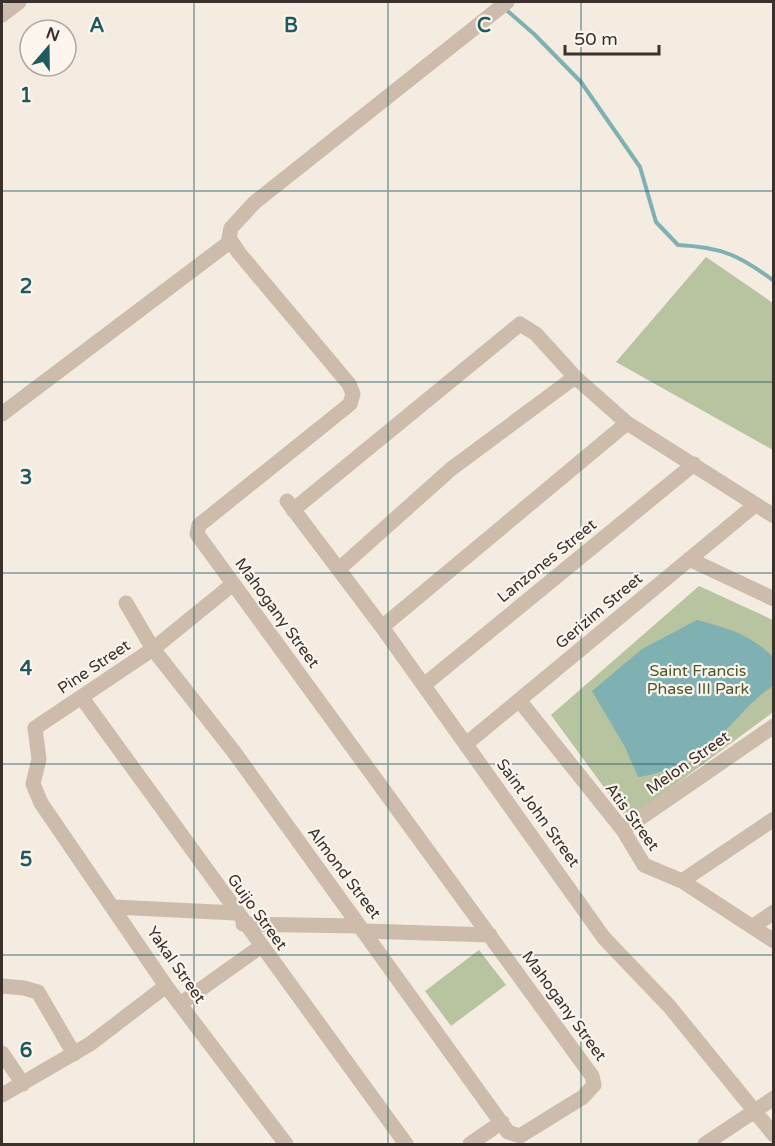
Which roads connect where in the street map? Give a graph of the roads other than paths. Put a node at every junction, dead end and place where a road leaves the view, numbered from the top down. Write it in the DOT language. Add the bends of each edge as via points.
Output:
graph roads {
  1 [pos="19,2"];
  2 [pos="502,6"];
  3 [pos="2,15"];
  4 [pos="231,241"];
  5 [pos="575,377"];
  6 [pos="2,414"];
  7 [pos="627,423"];
  8 [pos="694,464"];
  9 [pos="755,505"];
  10 [pos="774,516"];
  11 [pos="689,559"];
  12 [pos="339,569"];
  13 [pos="233,584"];
  14 [pos="774,599"];
  15 [pos="126,603"];
  16 [pos="382,627"];
  17 [pos="153,649"];
  18 [pos="424,685"];
  19 [pos="82,698"];
  20 [pos="519,700"];
  21 [pos="774,726"];
  22 [pos="466,744"];
  23 [pos="41,803"];
  24 [pos="774,819"];
  25 [pos="623,830"];
  26 [pos="682,881"];
  27 [pos="114,907"];
  28 [pos="774,912"];
  29 [pos="239,918"];
  30 [pos="752,927"];
  31 [pos="362,928"];
  32 [pos="490,935"];
  33 [pos="774,941"];
  34 [pos="260,947"];
  35 [pos="2,986"];
  36 [pos="166,986"];
  37 [pos="180,1004"];
  38 [pos="2,1053"];
  39 [pos="74,1054"];
  40 [pos="24,1084"];
  41 [pos="2,1095"];
  42 [pos="774,1098"];
  43 [pos="754,1111"];
  44 [pos="502,1122"];
  45 [pos="774,1135"];
  46 [pos="286,1144"];
  47 [pos="406,1144"];
  48 [pos="470,1144"];
  49 [pos="705,1144"];
  1 -- 3 [label="street"];
  2 -- 4 [label="street" via="254,203 231,228"];
  4 -- 6 [label="street"];
  4 -- 13 [label="street, Mahogany Street" via="349,384 353,394 350,404 200,525 197,534"];
  5 -- 7 [label="street"];
  5 -- 12 [label="street" via="451,469"];
  5 -- 12 [label="street, Saint John Street" via="536,334 520,324 290,505"];
  7 -- 8 [label="street"];
  7 -- 16 [label="street"];
  8 -- 9 [label="street"];
  8 -- 18 [label="street, Lanzones Street"];
  9 -- 10 [label="street"];
  9 -- 11 [label="street, Gerizim Street"];
  11 -- 14 [label="street"];
  11 -- 20 [label="street, Gerizim Street"];
  12 -- 16 [label="street, Saint John Street"];
  13 -- 17 [label="street, Pine Street"];
  13 -- 32 [label="street, Mahogany Street"];
  15 -- 17 [label="street, Almond Street"];
  16 -- 18 [label="street, Saint John Street"];
  17 -- 19 [label="street, Pine Street"];
  17 -- 31 [label="street, Almond Street" via="234,752"];
  18 -- 22 [label="street, Saint John Street"];
  19 -- 23 [label="street, Pine Street" via="35,728 39,759 33,784"];
  19 -- 29 [label="street, Guijo Street"];
  20 -- 22 [label="street, Gerizim Street"];
  20 -- 25 [label="street, Atis Street"];
  21 -- 25 [label="street, Melon Street"];
  22 -- 43 [label="street, Saint John Street" via="604,938 669,1006"];
  23 -- 27 [label="street, Yakal Street"];
  24 -- 26 [label="street"];
  25 -- 26 [label="street, Atis Street" via="644,865"];
  26 -- 30 [label="street, Atis Street"];
  27 -- 29 [label="street"];
  27 -- 36 [label="street, Yakal Street"];
  28 -- 30 [label="street"];
  29 -- 31 [label="street"];
  29 -- 34 [label="street, Guijo Street"];
  30 -- 33 [label="street, Atis Street"];
  31 -- 32 [label="street"];
  31 -- 44 [label="street, Almond Street"];
  32 -- 44 [label="street, Mahogany Street" via="592,1076 594,1085 583,1097 520,1136 508,1132"];
  34 -- 37 [label="street"];
  34 -- 47 [label="street, Guijo Street"];
  35 -- 39 [label="street" via="38,992"];
  36 -- 37 [label="street, Yakal Street"];
  36 -- 39 [label="street"];
  37 -- 46 [label="street, Yakal Street"];
  38 -- 40 [label="street"];
  39 -- 40 [label="street"];
  40 -- 41 [label="street"];
  42 -- 43 [label="street"];
  43 -- 45 [label="street, Saint John Street"];
  43 -- 49 [label="street"];
  44 -- 48 [label="street"];
}
